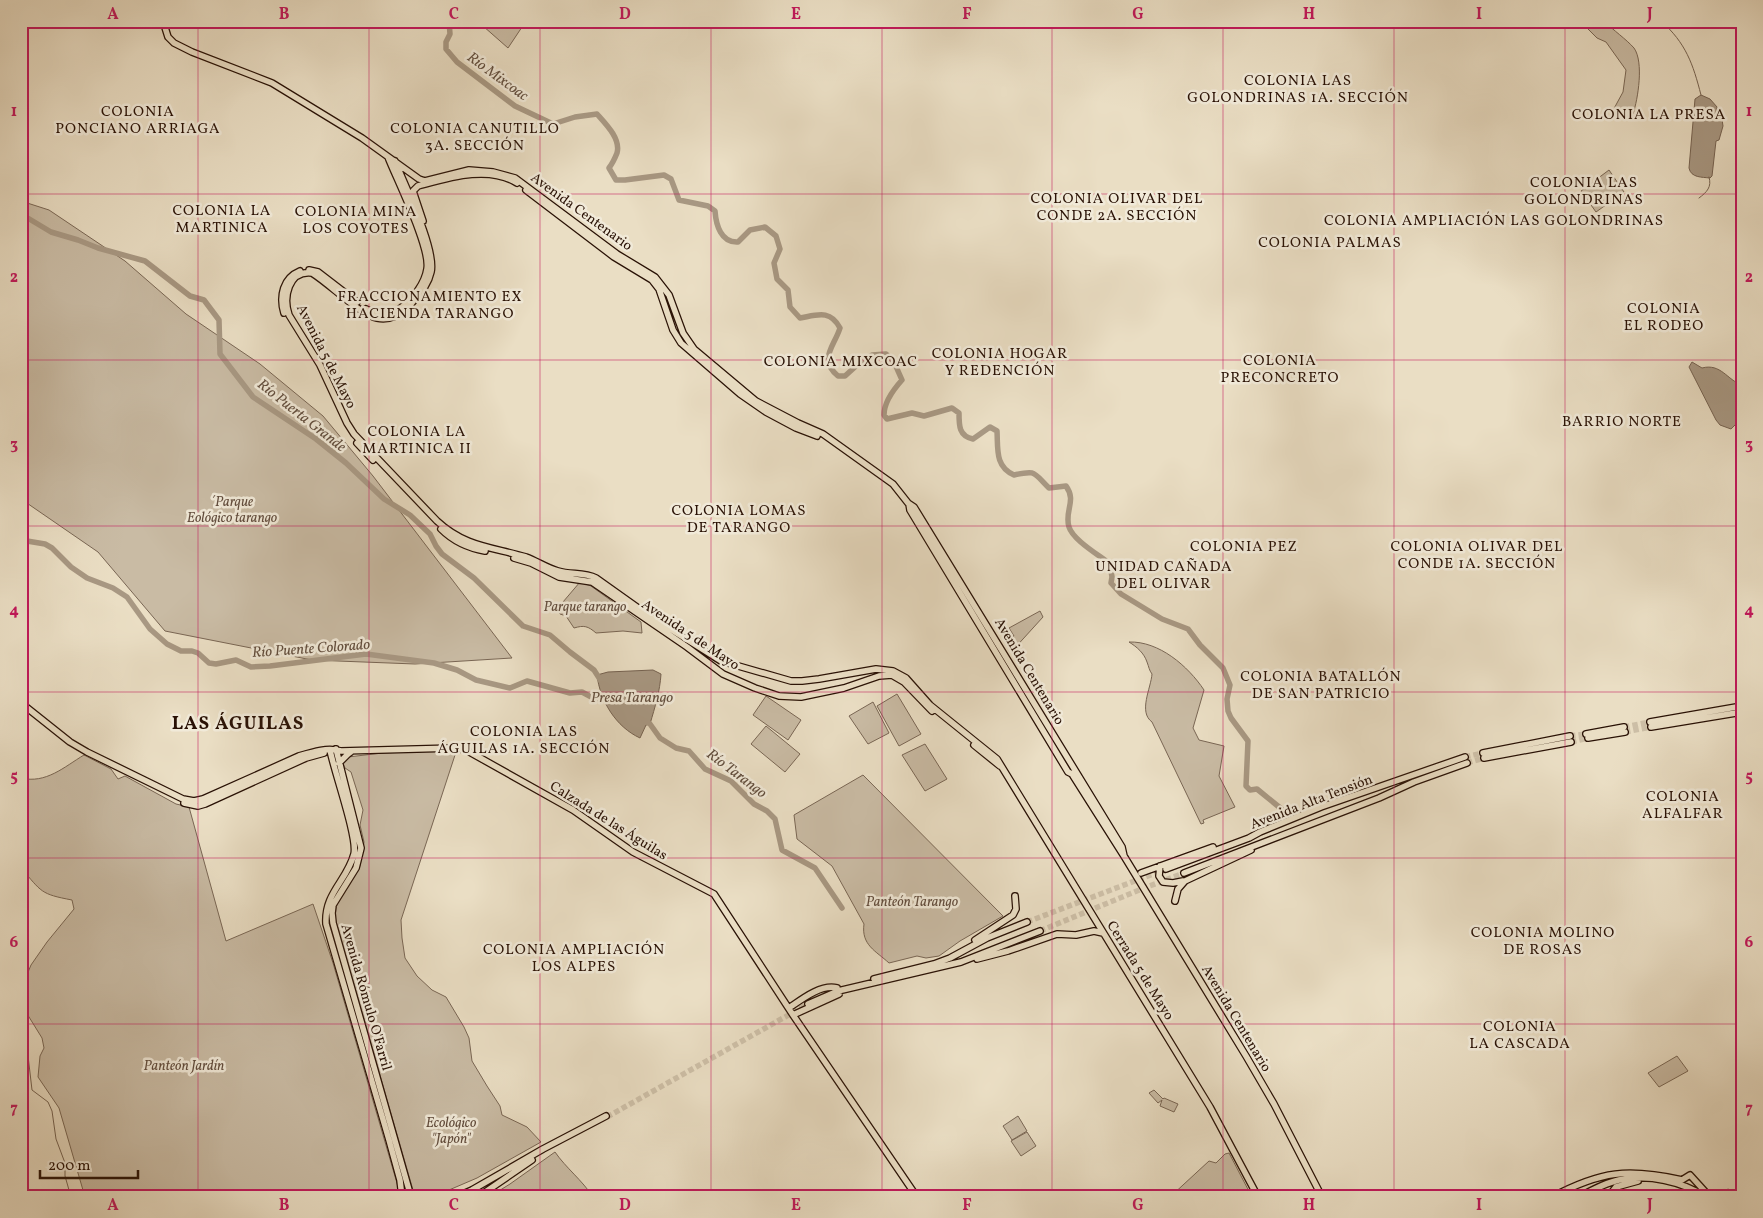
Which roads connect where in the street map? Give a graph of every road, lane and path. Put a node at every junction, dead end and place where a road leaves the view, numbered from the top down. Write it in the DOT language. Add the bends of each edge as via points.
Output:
graph roads {
  1 [pos="163,21"];
  2 [pos="388,157"];
  3 [pos="394,161"];
  4 [pos="427,182"];
  5 [pos="427,241"];
  6 [pos="430,266"];
  7 [pos="908,503"];
  8 [pos="532,561"];
  9 [pos="860,672"];
  10 [pos="892,675"];
  11 [pos="21,702"];
  12 [pos="1742,706"];
  13 [pos="1742,712"];
  14 [pos="946,720"];
  15 [pos="1624,730"];
  16 [pos="1587,736"];
  17 [pos="1571,739"];
  18 [pos="356,750"];
  19 [pos="335,751"];
  20 [pos="315,755"];
  21 [pos="1483,756"];
  22 [pos="997,759"];
  23 [pos="336,766"];
  24 [pos="1001,767"];
  25 [pos="141,779"];
  26 [pos="1263,843"];
  27 [pos="1124,856"];
  28 [pos="1163,868"];
  29 [pos="1141,873"];
  30 [pos="1184,874"];
  31 [pos="1185,881"];
  32 [pos="1015,896"];
  33 [pos="1176,901"];
  34 [pos="1027,922"];
  35 [pos="1040,931"];
  36 [pos="1104,933"];
  37 [pos="952,957"];
  38 [pos="960,962"];
  39 [pos="837,988"];
  40 [pos="848,988"];
  41 [pos="789,1008"];
  42 [pos="793,1015"];
  43 [pos="398,1160"];
  44 [pos="1648,1179"];
  45 [pos="404,1197"];
  46 [pos="410,1197"];
  47 [pos="456,1197"];
  48 [pos="478,1197"];
  49 [pos="917,1197"];
  50 [pos="1258,1197"];
  51 [pos="1322,1197"];
  52 [pos="1552,1197"];
  53 [pos="1579,1197"];
  54 [pos="1608,1197"];
  55 [pos="1706,1197"];
  56 [pos="1710,1197"];
  1 -- 2 [label="main road" via="168,37 174,43 272,83"];
  2 -- 3 [label="main road"];
  2 -- 6 [label="main road"];
  3 -- 4 [label="main road"];
  3 -- 5 [label="main road"];
  4 -- 5 [label="main road" via="413,191"];
  4 -- 7 [label="main road, Avenida Centenario" via="469,170 515,178 617,254 651,273 675,308 682,333 694,349 756,400 823,434 893,484"];
  5 -- 6 [label="main road"];
  6 -- 8 [label="main road, Avenida 5 de Mayo" via="416,293 392,313 371,312 318,272 310,270 293,274 285,284 283,309 348,430 446,534 474,549"];
  7 -- 27 [label="main road, Avenida Centenario" via="1016,673 1122,847"];
  7 -- 27 [label="main road, Avenida Centenario" via="1068,772"];
  8 -- 9 [label="main road, Avenida 5 de Mayo" via="560,572 589,574 726,663 790,681"];
  8 -- 10 [label="main road, Avenida 5 de Mayo" via="559,576 592,582 723,674 778,696 812,696"];
  9 -- 10 [label="main road"];
  9 -- 14 [label="main road, Avenida 5 de Mayo" via="885,669 901,674"];
  10 -- 14 [label="main road, Avenida 5 de Mayo"];
  11 -- 25 [label="main road, Calzada de las Águilas" via="76,746"];
  12 -- 13 [label="main road" via="1650,725"];
  14 -- 22 [label="main road, Avenida 5 de Mayo"];
  14 -- 24 [label="main road, Avenida 5 de Mayo"];
  15 -- 16 [label="main road"];
  17 -- 21 [label="main road"];
  18 -- 19 [label="main road, Calzada de las Águilas"];
  18 -- 23 [label="main road"];
  18 -- 41 [label="main road, Calzada de las Águilas" via="466,750 573,810 633,852 709,891"];
  19 -- 20 [label="main road, Calzada de las Águilas"];
  19 -- 23 [label="main road, Avenida Rómulo O'Farril"];
  19 -- 25 [label="main road, Calzada de las Águilas" via="309,752 199,801 183,799"];
  20 -- 23 [label="main road"];
  20 -- 25 [label="main road, Calzada de las Águilas" via="198,806 176,800"];
  22 -- 24 [label="main road, Cerrada 5 de Mayo"];
  23 -- 43 [label="main road, Avenida Rómulo O'Farril" via="359,836 361,852 356,868 334,905 333,923"];
  24 -- 36 [label="main road, Cerrada 5 de Mayo"];
  26 -- 28 [label="main road, Avenida Alta Tensión" via="1466,760 1350,798"];
  26 -- 30 [label="main road, Avenida Alta Tensión"];
  26 -- 31 [label="main road"];
  27 -- 51 [label="main road, Avenida Centenario" via="1255,1070"];
  28 -- 29 [label="main road, Avenida Alta Tensión"];
  28 -- 31 [label="main road" via="1159,876 1164,882"];
  31 -- 33 [label="main road" via="1178,889"];
  32 -- 37 [label="main road" via="1013,915"];
  34 -- 37 [label="main road"];
  35 -- 38 [label="main road"];
  36 -- 38 [label="main road" via="1057,934 1008,951"];
  36 -- 50 [label="main road, Cerrada 5 de Mayo" via="1210,1107"];
  37 -- 40 [label="main road"];
  38 -- 40 [label="main road"];
  39 -- 40 [label="main road"];
  39 -- 40 [label="main road" via="807,1003"];
  39 -- 41 [label="main road" via="815,992"];
  40 -- 42 [label="main road"];
  41 -- 42 [label="main road, Calzada de las Águilas"];
  42 -- 49 [label="main road, Calzada de las Águilas"];
  43 -- 45 [label="main road, Avenida Rómulo O'Farril"];
  43 -- 46 [label="main road, Avenida Rómulo O'Farril"];
  44 -- 53 [label="main road" via="1613,1182"];
  44 -- 54 [label="main road" via="1616,1187"];
  44 -- 55 [label="main road" via="1677,1183"];
  47 -- 48 [label="main road" via="607,1116 532,1160"];
  52 -- 56 [label="main road" via="1593,1178 1616,1173 1659,1174 1682,1180 1690,1174"];
}
